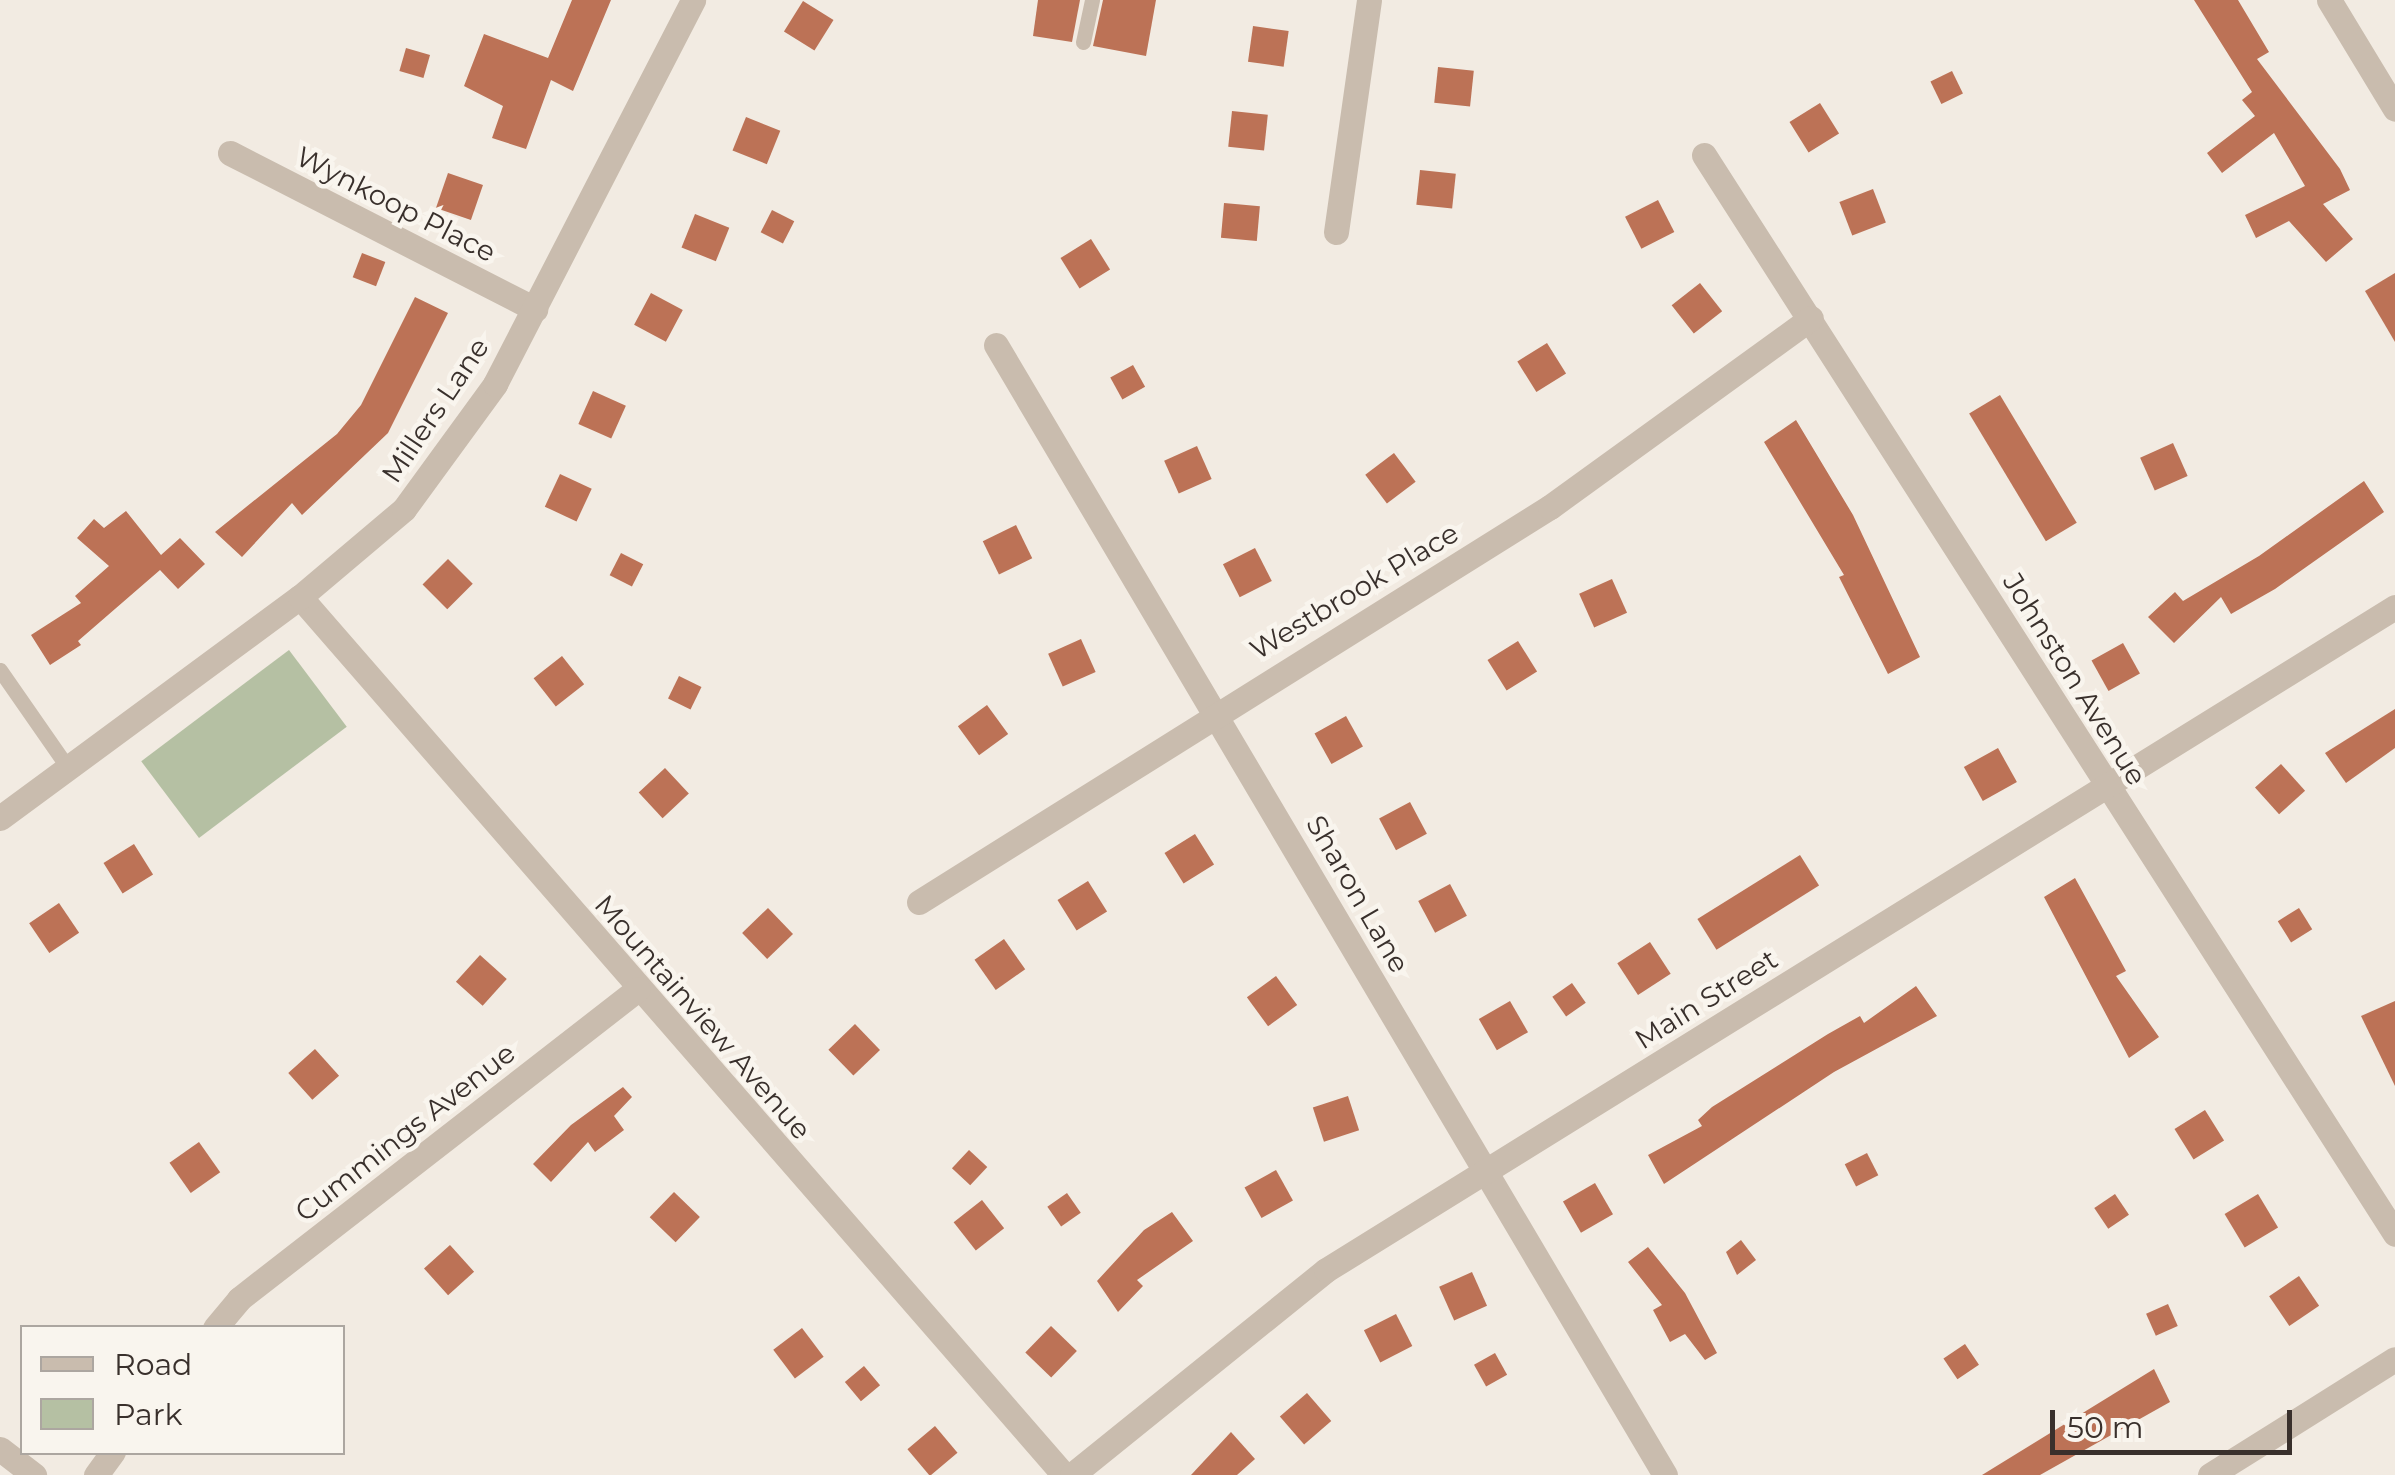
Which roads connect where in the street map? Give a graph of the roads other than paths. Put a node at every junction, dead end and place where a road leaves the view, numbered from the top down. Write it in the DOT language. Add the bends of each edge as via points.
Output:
graph roads {
  1 [pos="694,0"];
  2 [pos="1092,0"];
  3 [pos="1369,0"];
  4 [pos="2328,0"];
  5 [pos="1084,42"];
  6 [pos="2395,109"];
  7 [pos="230,153"];
  8 [pos="1704,155"];
  9 [pos="1336,232"];
  10 [pos="535,309"];
  11 [pos="1811,318"];
  12 [pos="996,345"];
  13 [pos="300,597"];
  14 [pos="2395,607"];
  15 [pos="0,670"];
  16 [pos="1216,711"];
  17 [pos="68,768"];
  18 [pos="2107,786"];
  19 [pos="0,818"];
  20 [pos="919,902"];
  21 [pos="638,989"];
  22 [pos="1485,1172"];
  23 [pos="2395,1234"];
  24 [pos="217,1325"];
  25 [pos="2395,1359"];
  26 [pos="0,1448"];
  27 [pos="34,1475"];
  28 [pos="1064,1475"];
  29 [pos="1072,1475"];
  30 [pos="1665,1475"];
  31 [pos="2210,1475"];
  1 -- 10 [label="street, Millers Lane"];
  2 -- 5 [label="lane"];
  3 -- 9 [label="street"];
  4 -- 6 [label="street"];
  7 -- 10 [label="street, Wynkoop Place"];
  8 -- 11 [label="street, Johnston Avenue"];
  10 -- 13 [label="street, Millers Lane" via="486,398 404,509"];
  11 -- 16 [label="street, Westbrook Place" via="1550,507"];
  11 -- 18 [label="street, Johnston Avenue"];
  12 -- 16 [label="street, Sharon Lane"];
  13 -- 17 [label="street, Millers Lane"];
  13 -- 21 [label="street, Mountainview Avenue"];
  14 -- 18 [label="street, Main Street"];
  15 -- 17 [label="lane"];
  16 -- 20 [label="street, Westbrook Place"];
  16 -- 22 [label="street, Sharon Lane"];
  17 -- 19 [label="street, Millers Lane"];
  18 -- 22 [label="street, Main Street"];
  18 -- 23 [label="street, Johnston Avenue"];
  21 -- 24 [label="street, Cummings Avenue" via="239,1299"];
  21 -- 28 [label="street, Mountainview Avenue"];
  22 -- 29 [label="street, Main Street" via="1282,1302"];
  22 -- 30 [label="street, Sharon Lane"];
  25 -- 31 [label="street"];
  26 -- 27 [label="street"];
}
